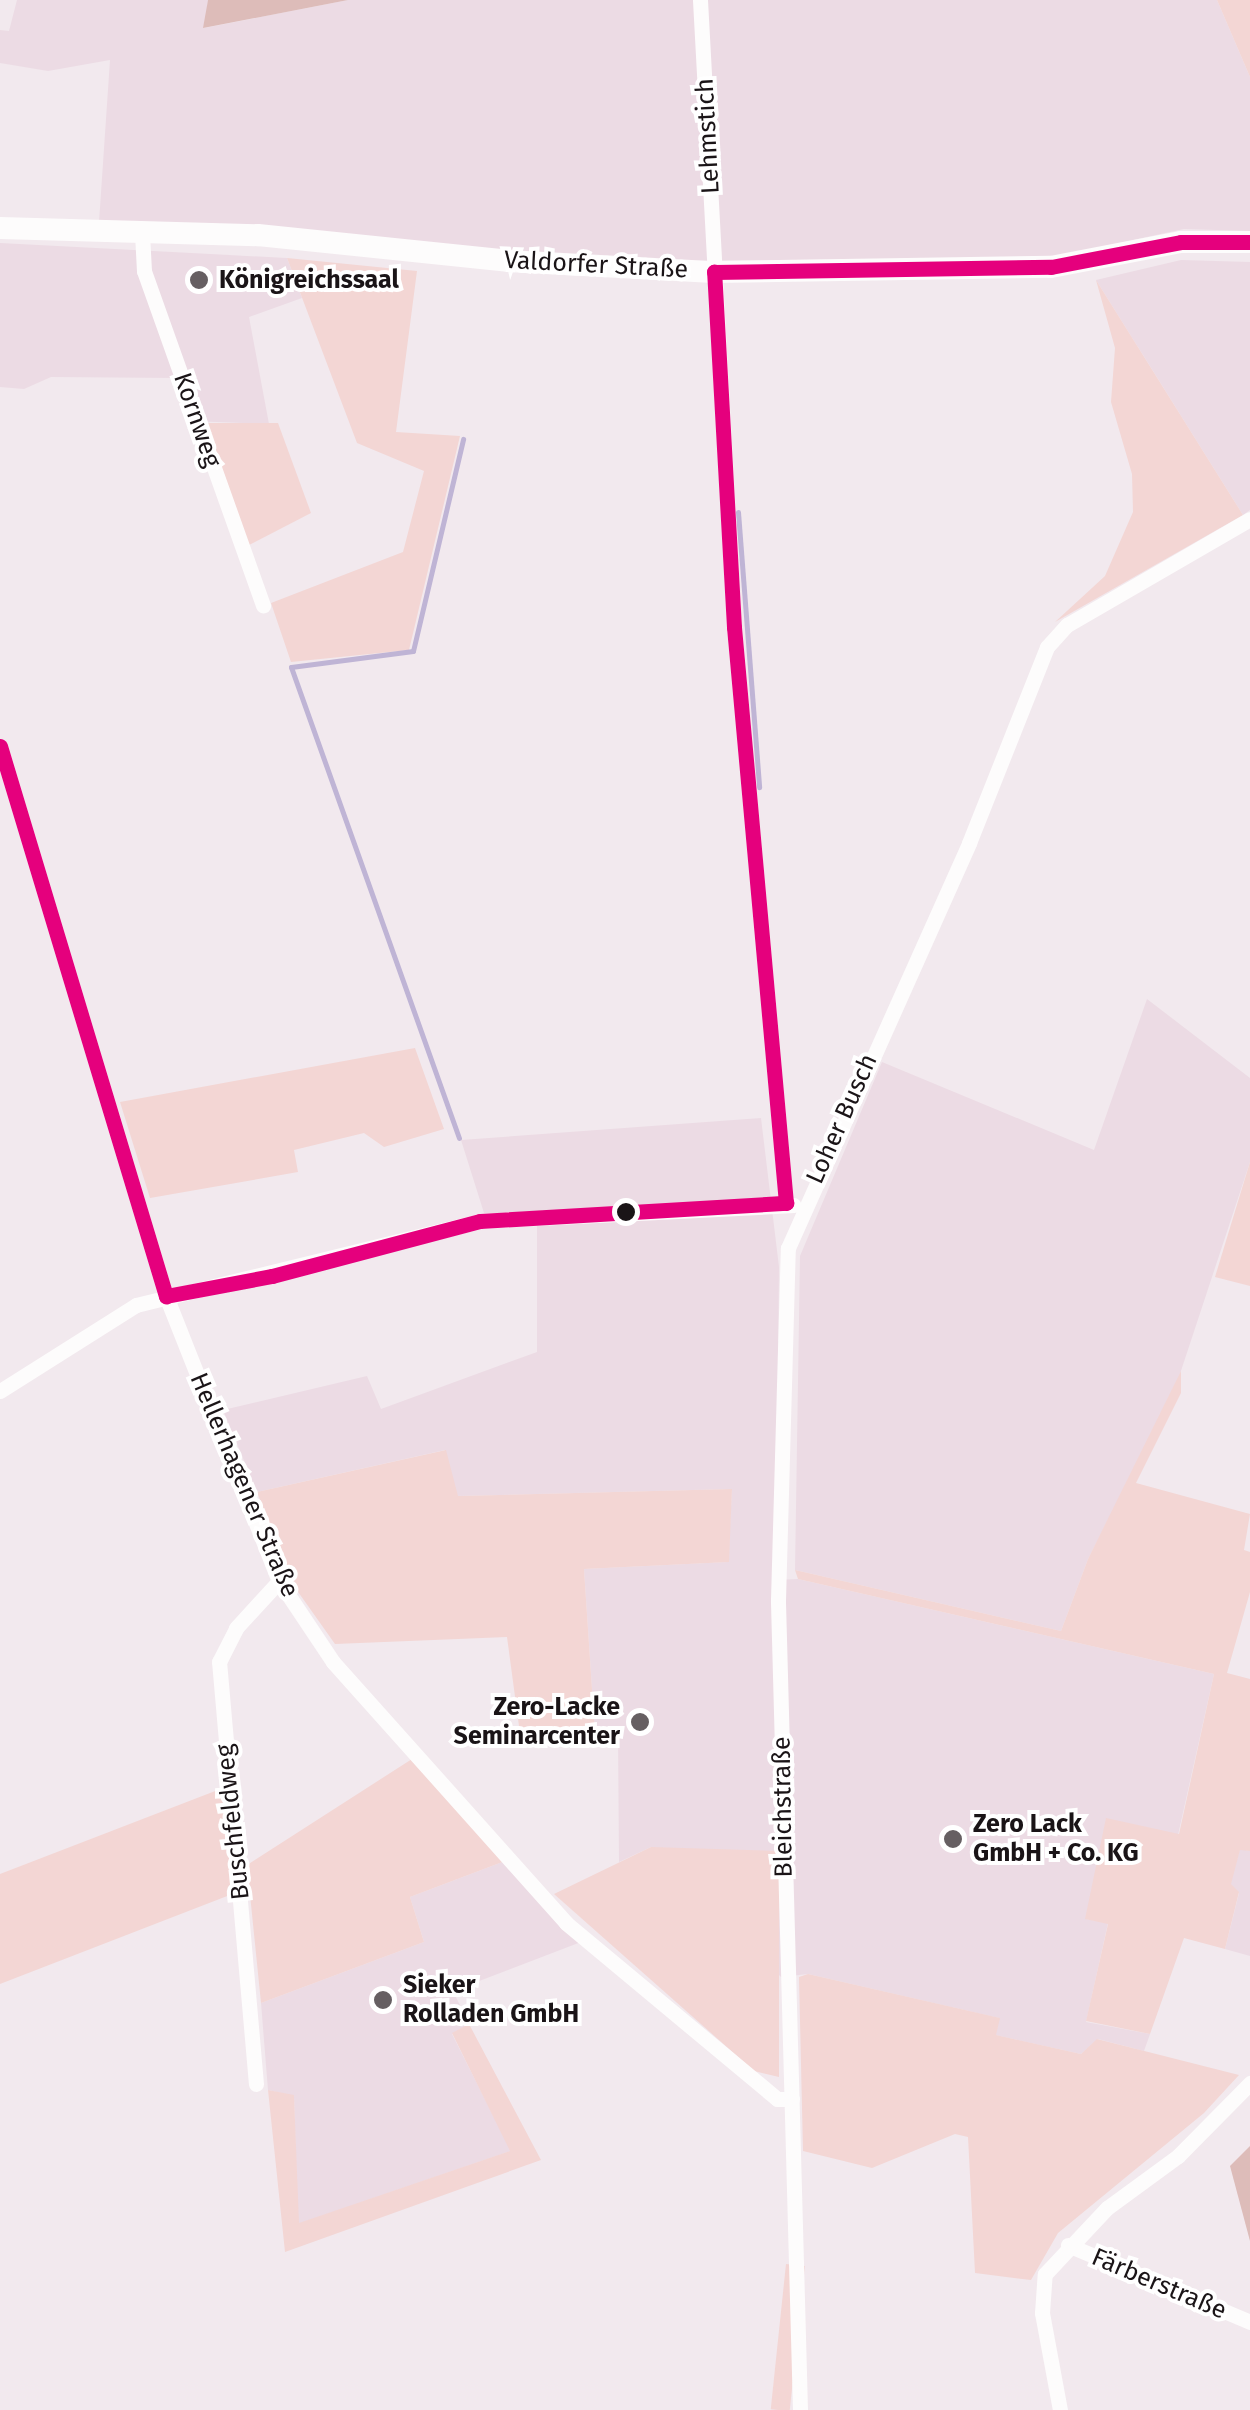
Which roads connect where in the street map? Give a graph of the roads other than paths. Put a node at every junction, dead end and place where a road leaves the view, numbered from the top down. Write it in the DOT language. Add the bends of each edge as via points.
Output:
graph roads {
  1 [pos="700,0"];
  2 [pos="0,228"];
  3 [pos="142,233"];
  4 [pos="1250,242"];
  5 [pos="714,272"];
  6 [pos="1250,519"];
  7 [pos="263,605"];
  8 [pos="0,746"];
  9 [pos="794,1206"];
  10 [pos="166,1296"];
  11 [pos="0,1391"];
  12 [pos="279,1581"];
  13 [pos="1250,2083"];
  14 [pos="256,2084"];
  15 [pos="792,2100"];
  16 [pos="1068,2245"];
  17 [pos="1250,2322"];
  18 [pos="800,2410"];
  19 [pos="1060,2410"];
  1 -- 5 [label="street, Lehmstich"];
  2 -- 3 [label="street, Valdorfer Straße"];
  3 -- 5 [label="street, Valdorfer Straße" via="258,235 508,261"];
  3 -- 7 [label="street, Kornweg" via="144,271"];
  4 -- 5 [label="street, Valdorfer Straße" via="1182,242 1050,267"];
  5 -- 9 [label="street, Bleichstraße" via="734,627"];
  6 -- 9 [label="street, Loher Busch" via="1067,625 1047,647 969,843"];
  8 -- 10 [label="street, Hellerhagener Straße"];
  9 -- 10 [label="street, Loher Busch" via="480,1222"];
  9 -- 15 [label="street, Bleichstraße" via="784,1268 778,1577"];
  10 -- 11 [label="street, Loher Busch" via="77,1338"];
  10 -- 12 [label="street, Hellerhagener Straße"];
  12 -- 14 [label="street, Buschfeldweg" via="236,1628 219,1662"];
  12 -- 15 [label="street, Hellerhagener Straße" via="333,1662 566,1923 777,2099"];
  13 -- 16 [label="street" via="1178,2156"];
  15 -- 18 [label="street, Bleichstraße"];
  16 -- 17 [label="street, Färberstraße"];
  16 -- 19 [label="street" via="1041,2285"];
}
